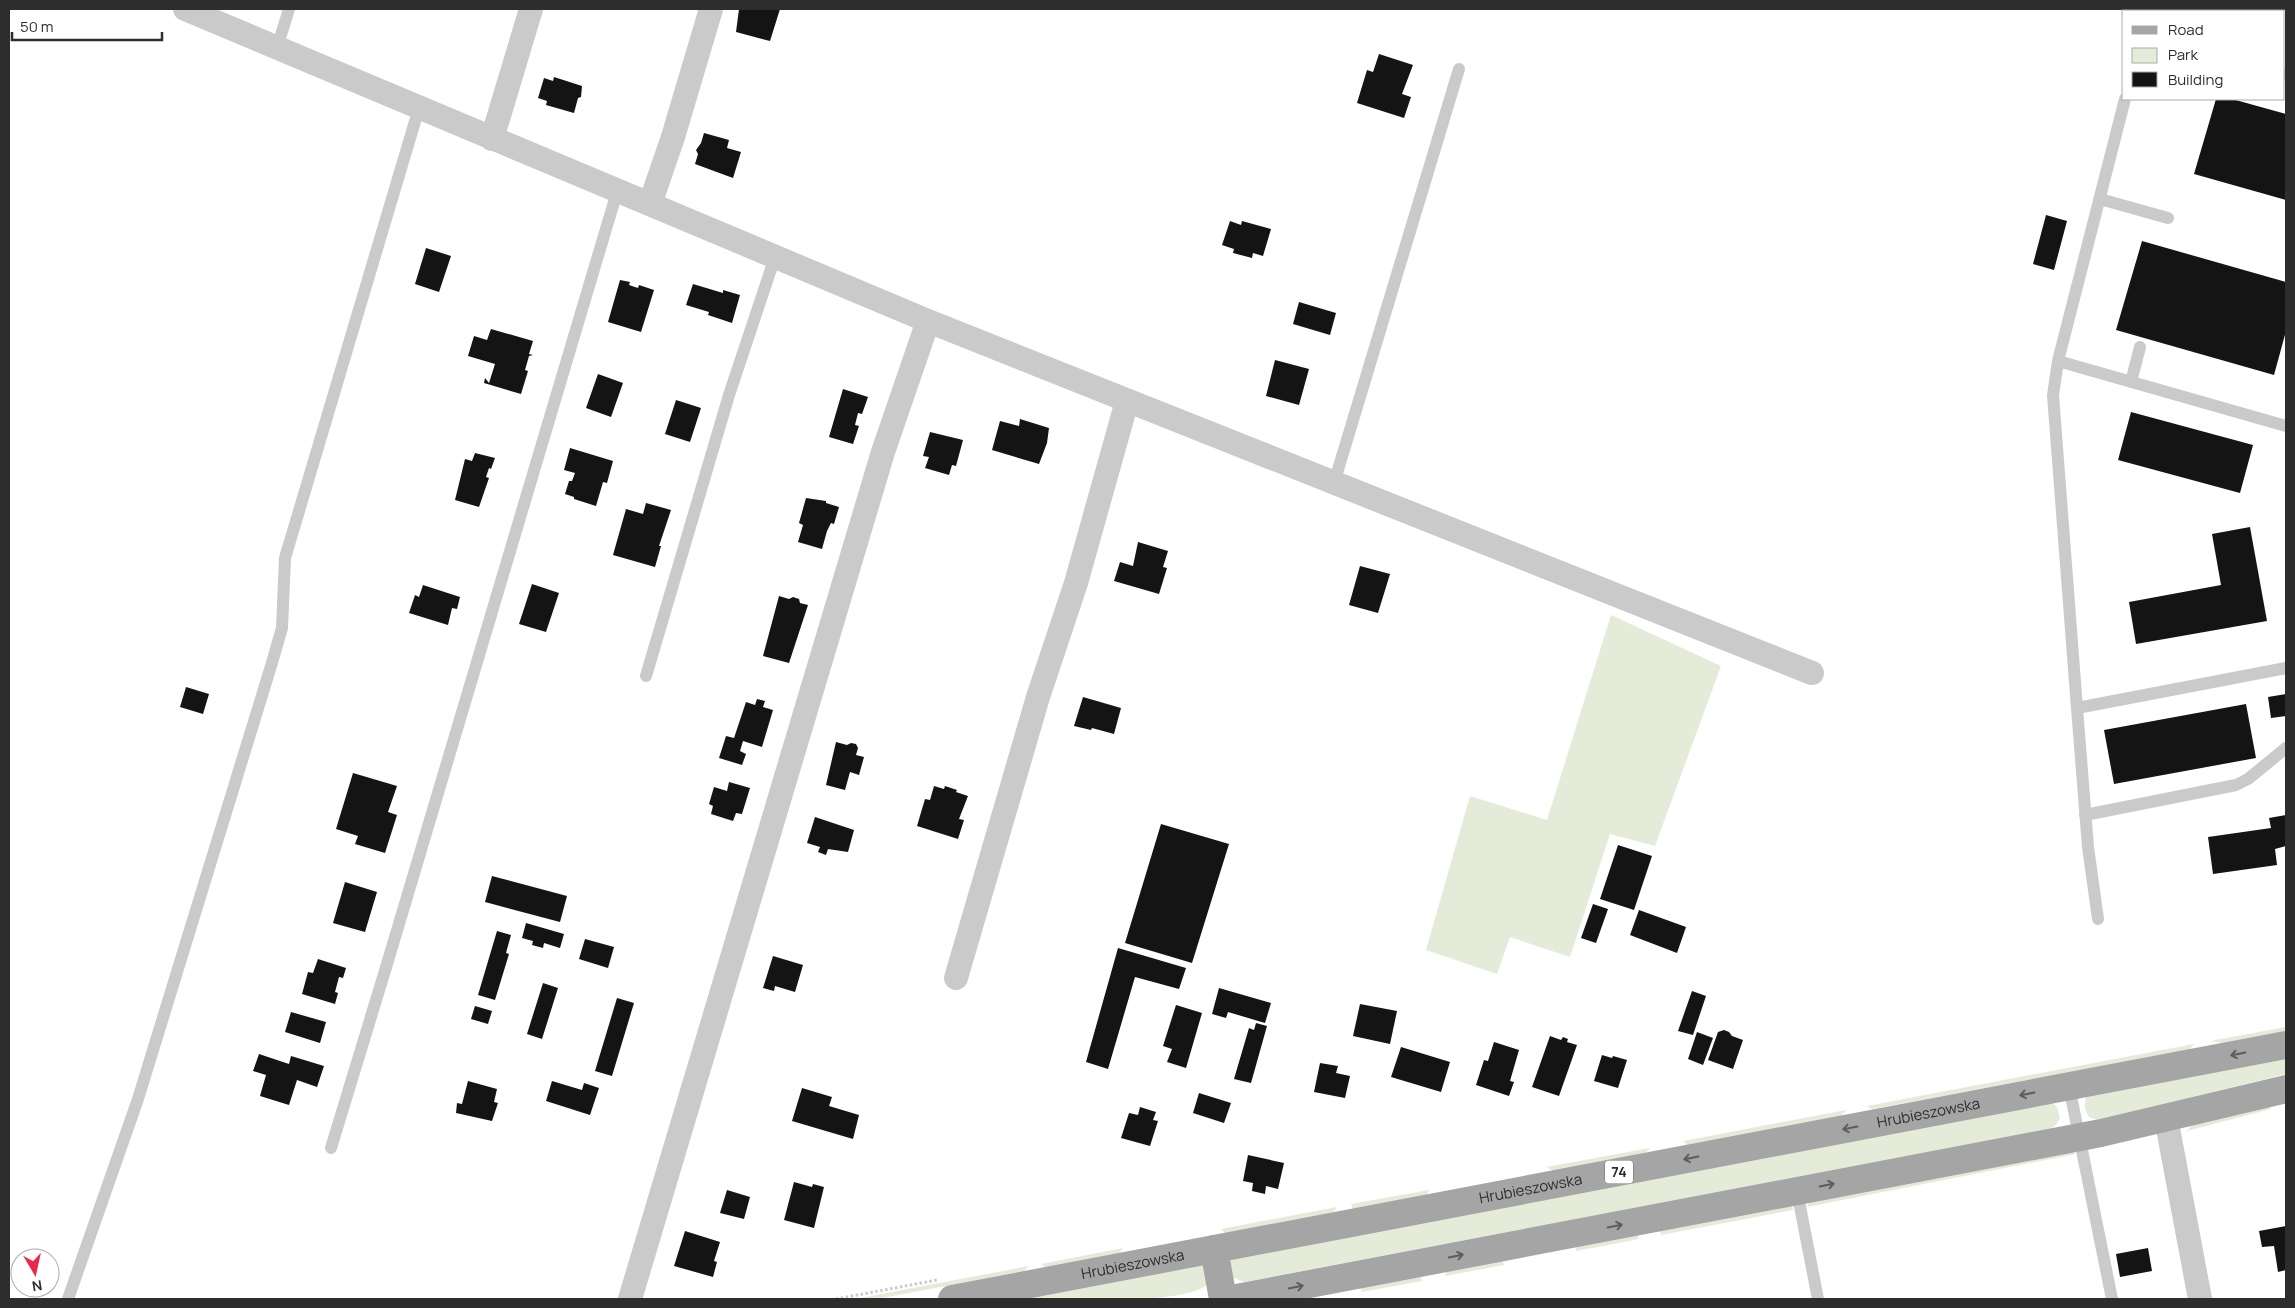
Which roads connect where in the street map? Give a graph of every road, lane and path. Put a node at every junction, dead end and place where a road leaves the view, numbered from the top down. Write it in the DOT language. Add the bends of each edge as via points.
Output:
graph roads {
  1 [pos="185,9"];
  2 [pos="289,9"];
  3 [pos="531,9"];
  4 [pos="710,9"];
  5 [pos="277,48"];
  6 [pos="1459,69"];
  7 [pos="2126,100"];
  8 [pos="419,108"];
  9 [pos="492,138"];
  10 [pos="617,192"];
  11 [pos="2100,199"];
  12 [pos="650,204"];
  13 [pos="2168,218"];
  14 [pos="775,257"];
  15 [pos="928,322"];
  16 [pos="2140,347"];
  17 [pos="2058,361"];
  18 [pos="2131,382"];
  19 [pos="1127,401"];
  20 [pos="2286,426"];
  21 [pos="1334,483"];
  22 [pos="2286,668"];
  23 [pos="1812,673"];
  24 [pos="646,676"];
  25 [pos="2077,708"];
  26 [pos="2286,748"];
  27 [pos="2085,815"];
  28 [pos="2098,919"];
  29 [pos="956,978"];
  30 [pos="2286,1045"];
  31 [pos="2069,1086"];
  32 [pos="2286,1089"];
  33 [pos="2166,1118"];
  34 [pos="2080,1137"];
  35 [pos="331,1148"];
  36 [pos="1797,1191"];
  37 [pos="1214,1249"];
  38 [pos="68,1299"];
  39 [pos="630,1299"];
  40 [pos="952,1299"];
  41 [pos="1223,1299"];
  42 [pos="1231,1299"];
  43 [pos="1818,1299"];
  44 [pos="2112,1299"];
  45 [pos="2200,1299"];
  1 -- 5 [label="street"];
  2 -- 5 [label="lane"];
  3 -- 9 [label="street"];
  4 -- 12 [label="street" via="673,138"];
  5 -- 8 [label="street"];
  6 -- 21 [label="lane"];
  7 -- 11 [label="lane"];
  8 -- 9 [label="street"];
  8 -- 38 [label="lane" via="285,558 282,628 271,666 138,1099"];
  9 -- 10 [label="street"];
  10 -- 12 [label="street"];
  10 -- 35 [label="lane"];
  11 -- 13 [label="lane"];
  11 -- 17 [label="lane"];
  12 -- 14 [label="street"];
  14 -- 15 [label="street"];
  14 -- 24 [label="lane" via="729,395"];
  15 -- 19 [label="street"];
  15 -- 39 [label="street" via="883,452"];
  16 -- 18 [label="lane"];
  17 -- 18 [label="lane"];
  17 -- 25 [label="lane" via="2053,395"];
  18 -- 20 [label="lane"];
  19 -- 21 [label="street"];
  19 -- 29 [label="street" via="1076,583 1038,697"];
  21 -- 23 [label="street"];
  22 -- 25 [label="lane"];
  25 -- 27 [label="lane"];
  26 -- 27 [label="lane" via="2236,785"];
  27 -- 28 [label="lane"];
  30 -- 31 [label="main road, Hrubieszowska / 74, one-way"];
  31 -- 34 [label="lane"];
  31 -- 37 [label="main road, Hrubieszowska / 74, one-way"];
  32 -- 33 [label="main road"];
  33 -- 34 [label="main road"];
  33 -- 45 [label="street"];
  36 -- 34 [label="main road, one-way"];
  34 -- 44 [label="lane"];
  42 -- 36 [label="main road, one-way"];
  36 -- 43 [label="lane"];
  37 -- 40 [label="main road, Hrubieszowska / 74"];
  37 -- 41 [label="main road"];
}
